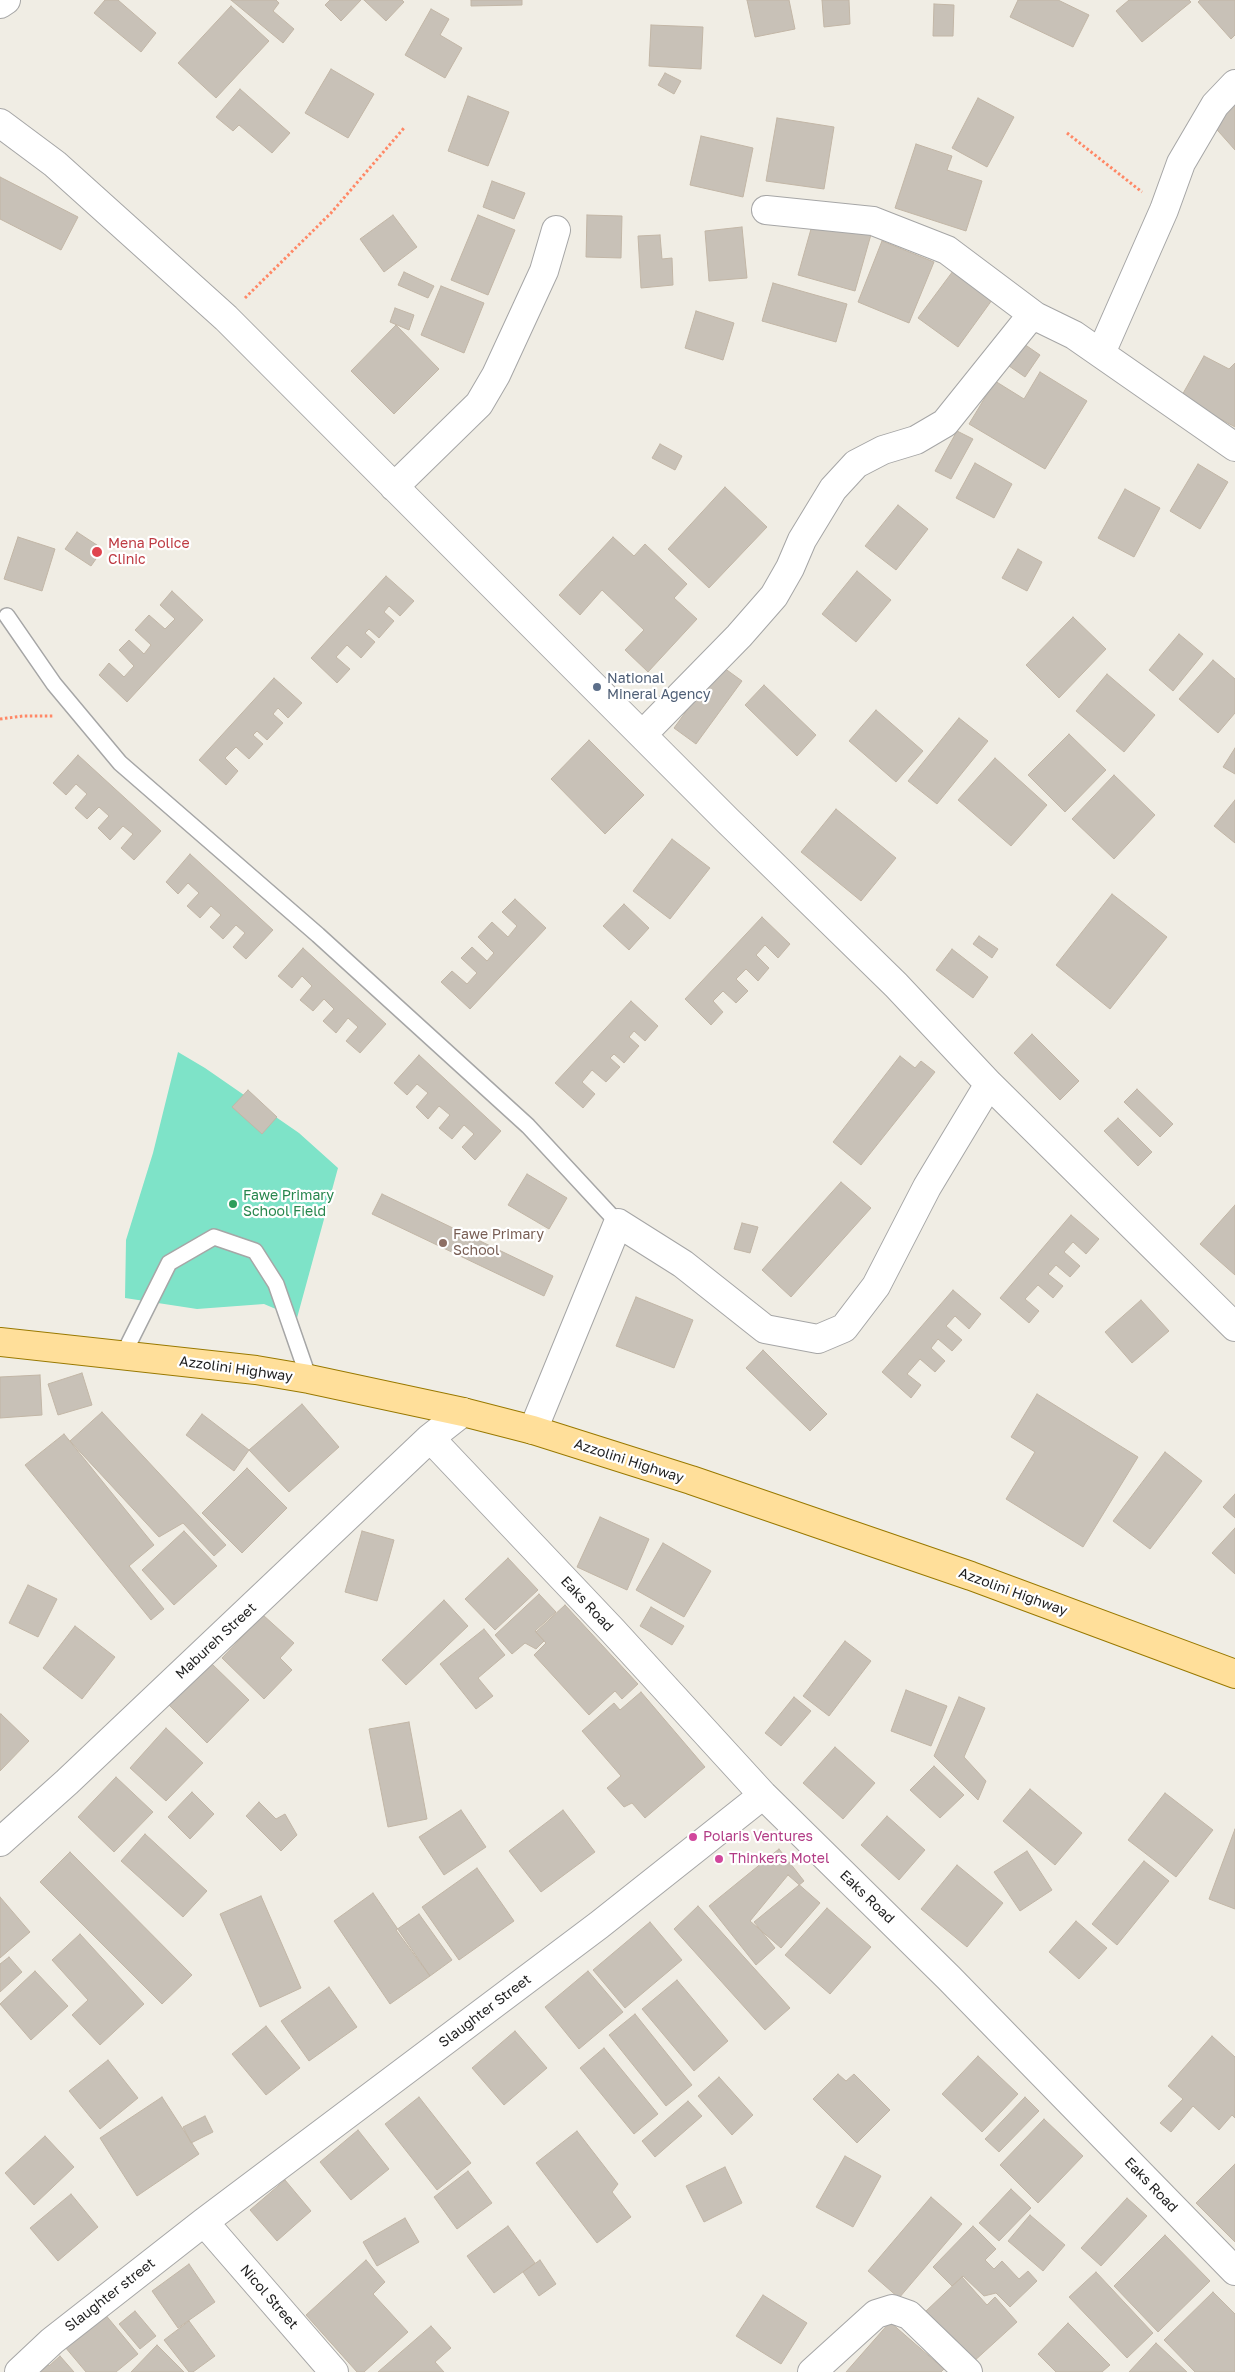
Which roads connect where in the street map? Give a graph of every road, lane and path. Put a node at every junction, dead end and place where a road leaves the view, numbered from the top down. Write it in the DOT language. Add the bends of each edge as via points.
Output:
graph roads {
  1 [pos="6,0"];
  2 [pos="0,4"];
  3 [pos="1235,84"];
  4 [pos="0,123"];
  5 [pos="404,128"];
  6 [pos="1067,133"];
  7 [pos="766,210"];
  8 [pos="1164,210"];
  9 [pos="556,230"];
  10 [pos="1035,316"];
  11 [pos="226,318"];
  12 [pos="1101,354"];
  13 [pos="1235,447"];
  14 [pos="394,487"];
  15 [pos="6,616"];
  16 [pos="75,710"];
  17 [pos="0,719"];
  18 [pos="643,734"];
  19 [pos="989,1084"];
  20 [pos="618,1223"];
  21 [pos="1235,1327"];
  22 [pos="0,1342"];
  23 [pos="123,1355"];
  24 [pos="310,1379"];
  25 [pos="463,1412"];
  26 [pos="533,1430"];
  27 [pos="430,1438"];
  28 [pos="1235,1674"];
  29 [pos="763,1795"];
  30 [pos="0,1842"];
  31 [pos="204,2222"];
  32 [pos="1235,2271"];
  33 [pos="19,2372"];
  34 [pos="334,2372"];
  35 [pos="812,2372"];
  36 [pos="968,2372"];
  1 -- 2 [label="street"];
  3 -- 8 [label="street" via="1198,130"];
  4 -- 11 [label="street" via="55,164"];
  5 -- 11 [label="path" via="331,213"];
  6 -- 8 [label="path"];
  7 -- 10 [label="street" via="873,221 937,246"];
  8 -- 12 [label="street"];
  9 -- 14 [label="street" via="544,271 496,376 479,404"];
  10 -- 12 [label="street" via="1074,335"];
  10 -- 18 [label="street" via="1026,322 945,423 916,440 883,450 856,464 833,489 802,540 774,596"];
  11 -- 14 [label="street"];
  12 -- 13 [label="street"];
  14 -- 18 [label="street"];
  15 -- 16 [label="lane"];
  16 -- 17 [label="path" via="55,716"];
  16 -- 20 [label="lane" via="120,763 318,935 528,1126"];
  18 -- 19 [label="street" via="896,985"];
  19 -- 20 [label="street" via="928,1187 876,1286 844,1328 818,1339 765,1329 683,1264"];
  19 -- 21 [label="street"];
  20 -- 26 [label="street"];
  22 -- 23 [label="main road, Azzolini Highway"];
  23 -- 24 [label="main road, Azzolini Highway"];
  23 -- 24 [label="lane" via="169,1263 214,1237 255,1251 276,1284"];
  24 -- 25 [label="main road, Azzolini Highway"];
  25 -- 26 [label="main road, Azzolini Highway"];
  25 -- 27 [label="street"];
  26 -- 28 [label="main road, Azzolini Highway" via="691,1480 971,1576"];
  27 -- 29 [label="street, Eaks Road"];
  27 -- 30 [label="street, Mabureh Street"];
  29 -- 31 [label="street, Slaughter Street" via="599,1925"];
  29 -- 32 [label="street, Eaks Road" via="949,1978"];
  31 -- 33 [label="street, Slaughter street" via="52,2341"];
  31 -- 34 [label="street, Nicol Street"];
  35 -- 36 [label="street" via="876,2314 892,2309 909,2315"];
}
